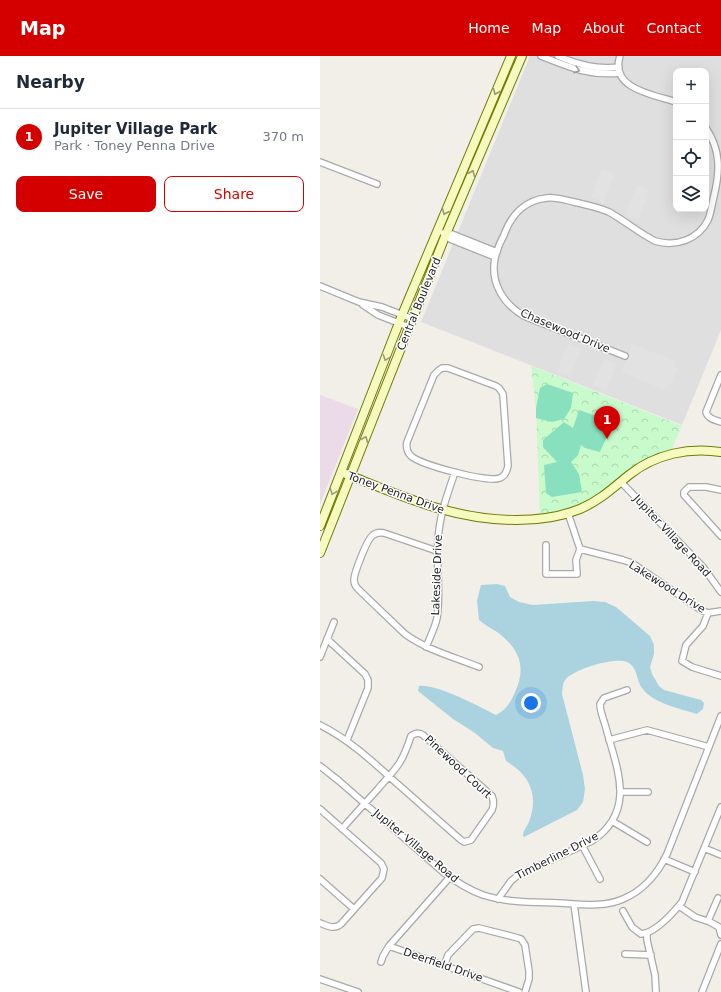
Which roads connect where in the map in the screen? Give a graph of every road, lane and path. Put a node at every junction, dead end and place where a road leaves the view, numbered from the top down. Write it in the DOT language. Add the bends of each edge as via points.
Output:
graph roads {
  1 [pos="511,56"];
  2 [pos="522,56"];
  3 [pos="540,56"];
  4 [pos="558,56"];
  5 [pos="620,56"];
  6 [pos="619,70"];
  7 [pos="673,101"];
  8 [pos="709,134"];
  9 [pos="320,162"];
  10 [pos="377,184"];
  11 [pos="437,231"];
  12 [pos="446,234"];
  13 [pos="496,254"];
  14 [pos="320,286"];
  15 [pos="401,319"];
  16 [pos="411,323"];
  17 [pos="625,356"];
  18 [pos="721,375"];
  19 [pos="719,385"];
  20 [pos="721,422"];
  21 [pos="721,452"];
  22 [pos="341,472"];
  23 [pos="455,472"];
  24 [pos="350,476"];
  25 [pos="621,482"];
  26 [pos="721,490"];
  27 [pos="443,511"];
  28 [pos="568,513"];
  29 [pos="320,526"];
  30 [pos="721,536"];
  31 [pos="546,545"];
  32 [pos="580,549"];
  33 [pos="437,551"];
  34 [pos="320,553"];
  35 [pos="721,592"];
  36 [pos="721,611"];
  37 [pos="708,613"];
  38 [pos="334,622"];
  39 [pos="327,639"];
  40 [pos="426,646"];
  41 [pos="320,656"];
  42 [pos="479,667"];
  43 [pos="721,676"];
  44 [pos="627,690"];
  45 [pos="721,716"];
  46 [pos="320,724"];
  47 [pos="347,740"];
  48 [pos="609,740"];
  49 [pos="709,747"];
  50 [pos="320,766"];
  51 [pos="389,776"];
  52 [pos="621,792"];
  53 [pos="648,792"];
  54 [pos="365,803"];
  55 [pos="721,807"];
  56 [pos="320,809"];
  57 [pos="612,821"];
  58 [pos="342,829"];
  59 [pos="647,842"];
  60 [pos="582,845"];
  61 [pos="704,848"];
  62 [pos="721,855"];
  63 [pos="664,860"];
  64 [pos="695,872"];
  65 [pos="450,877"];
  66 [pos="320,879"];
  67 [pos="600,879"];
  68 [pos="718,898"];
  69 [pos="498,899"];
  70 [pos="574,904"];
  71 [pos="679,906"];
  72 [pos="354,909"];
  73 [pos="623,911"];
  74 [pos="708,921"];
  75 [pos="320,923"];
  76 [pos="720,926"];
  77 [pos="647,934"];
  78 [pos="721,935"];
  79 [pos="721,944"];
  80 [pos="389,946"];
  81 [pos="625,954"];
  82 [pos="651,955"];
  83 [pos="381,962"];
  84 [pos="444,966"];
  85 [pos="320,979"];
  86 [pos="358,992"];
  87 [pos="519,992"];
  88 [pos="525,992"];
  89 [pos="586,992"];
  90 [pos="656,992"];
  91 [pos="702,992"];
  1 -- 11 [label="street, Central Boulevard, one-way"];
  12 -- 2 [label="street, Central Boulevard, one-way"];
  3 -- 6 [label="street, one-way" via="578,70 599,74"];
  4 -- 6 [label="street" via="593,68"];
  5 -- 6 [label="street"];
  6 -- 7 [label="street" via="625,80 641,91"];
  8 -- 13 [label="street, Chasewood Drive" via="719,160 719,175 708,219 701,230 689,239 676,243 662,243 597,208 546,198 526,204 515,214 507,226"];
  9 -- 10 [label="street"];
  11 -- 12 [label="street"];
  11 -- 15 [label="street, Central Boulevard"];
  12 -- 13 [label="street" via="450,239"];
  12 -- 16 [label="street, Central Boulevard"];
  13 -- 17 [label="street, Chasewood Drive" via="495,277 498,288 517,312"];
  14 -- 15 [label="street" via="359,302 382,307"];
  15 -- 16 [label="street"];
  15 -- 22 [label="street, Central Boulevard, one-way"];
  24 -- 16 [label="street, Central Boulevard, one-way"];
  18 -- 19 [label="street"];
  19 -- 20 [label="street" via="706,412 711,418"];
  21 -- 25 [label="street, Toney Penna Drive" via="698,450 664,456 641,466"];
  22 -- 24 [label="street, Toney Penna Drive"];
  22 -- 29 [label="street, Central Boulevard, one-way"];
  23 -- 23 [label="street" via="414,458 407,449 434,375 442,368 496,386 503,394 508,466 506,473 497,479"];
  23 -- 27 [label="street, Lakeside Drive"];
  24 -- 27 [label="street, Toney Penna Drive"];
  24 -- 34 [label="street, Central Boulevard"];
  25 -- 28 [label="street, Toney Penna Drive" via="605,495"];
  25 -- 35 [label="street, Jupiter Village Road" via="703,567"];
  26 -- 30 [label="street" via="689,487 684,495"];
  27 -- 28 [label="street, Toney Penna Drive" via="510,520 540,519"];
  27 -- 33 [label="street, Lakeside Drive"];
  28 -- 32 [label="street"];
  31 -- 32 [label="street" via="546,574 576,574 576,560"];
  32 -- 37 [label="street, Lakewood Drive" via="632,563 692,605"];
  33 -- 40 [label="street, Lakeside Drive" via="438,611"];
  33 -- 40 [label="street" via="384,533 373,534 368,540 354,579 355,586 405,634"];
  36 -- 37 [label="street, Lakewood Drive"];
  37 -- 43 [label="street" via="703,626 686,645 682,661 692,667"];
  38 -- 39 [label="street"];
  39 -- 41 [label="street"];
  39 -- 47 [label="street" via="365,674 368,680 368,688"];
  40 -- 42 [label="street"];
  44 -- 48 [label="street, Timberline Drive" via="604,698 600,704"];
  45 -- 49 [label="street, Jupiter Village Road"];
  46 -- 47 [label="street"];
  47 -- 51 [label="street"];
  48 -- 49 [label="street" via="647,730"];
  48 -- 52 [label="street, Timberline Drive"];
  49 -- 63 [label="street, Jupiter Village Road"];
  50 -- 54 [label="street, Jupiter Village Road"];
  51 -- 51 [label="street, Pinewood Court" via="464,842 471,840 493,807 492,796 420,733 412,736 403,756"];
  51 -- 54 [label="street, Pinewood Court"];
  52 -- 53 [label="street"];
  52 -- 57 [label="street, Timberline Drive" via="619,806"];
  54 -- 58 [label="street, Pinewood Court"];
  54 -- 65 [label="street, Jupiter Village Road"];
  55 -- 61 [label="street"];
  56 -- 58 [label="street"];
  57 -- 59 [label="street"];
  57 -- 60 [label="street, Timberline Drive" via="598,836"];
  58 -- 72 [label="street" via="381,863 384,869 382,878"];
  60 -- 67 [label="street"];
  60 -- 69 [label="street, Timberline Drive" via="517,876"];
  61 -- 62 [label="street"];
  61 -- 64 [label="street"];
  63 -- 64 [label="street"];
  63 -- 70 [label="street, Jupiter Village Road" via="647,882 624,899 609,904"];
  64 -- 71 [label="street"];
  65 -- 69 [label="street, Jupiter Village Road" via="476,892"];
  65 -- 80 [label="street"];
  66 -- 72 [label="street"];
  68 -- 74 [label="street"];
  69 -- 70 [label="street, Jupiter Village Road"];
  70 -- 89 [label="street"];
  71 -- 74 [label="street"];
  71 -- 77 [label="street" via="664,922"];
  72 -- 75 [label="street" via="338,926 331,927"];
  73 -- 77 [label="street" via="636,932"];
  74 -- 76 [label="street"];
  76 -- 78 [label="street"];
  77 -- 82 [label="street"];
  79 -- 91 [label="street"];
  80 -- 83 [label="street"];
  80 -- 84 [label="street, Deerfield Drive"];
  81 -- 82 [label="street"];
  82 -- 90 [label="street"];
  84 -- 87 [label="street, Deerfield Drive"];
  84 -- 88 [label="street" via="448,956 473,929 479,928 518,938 525,945 529,971"];
  85 -- 86 [label="street"];
}
